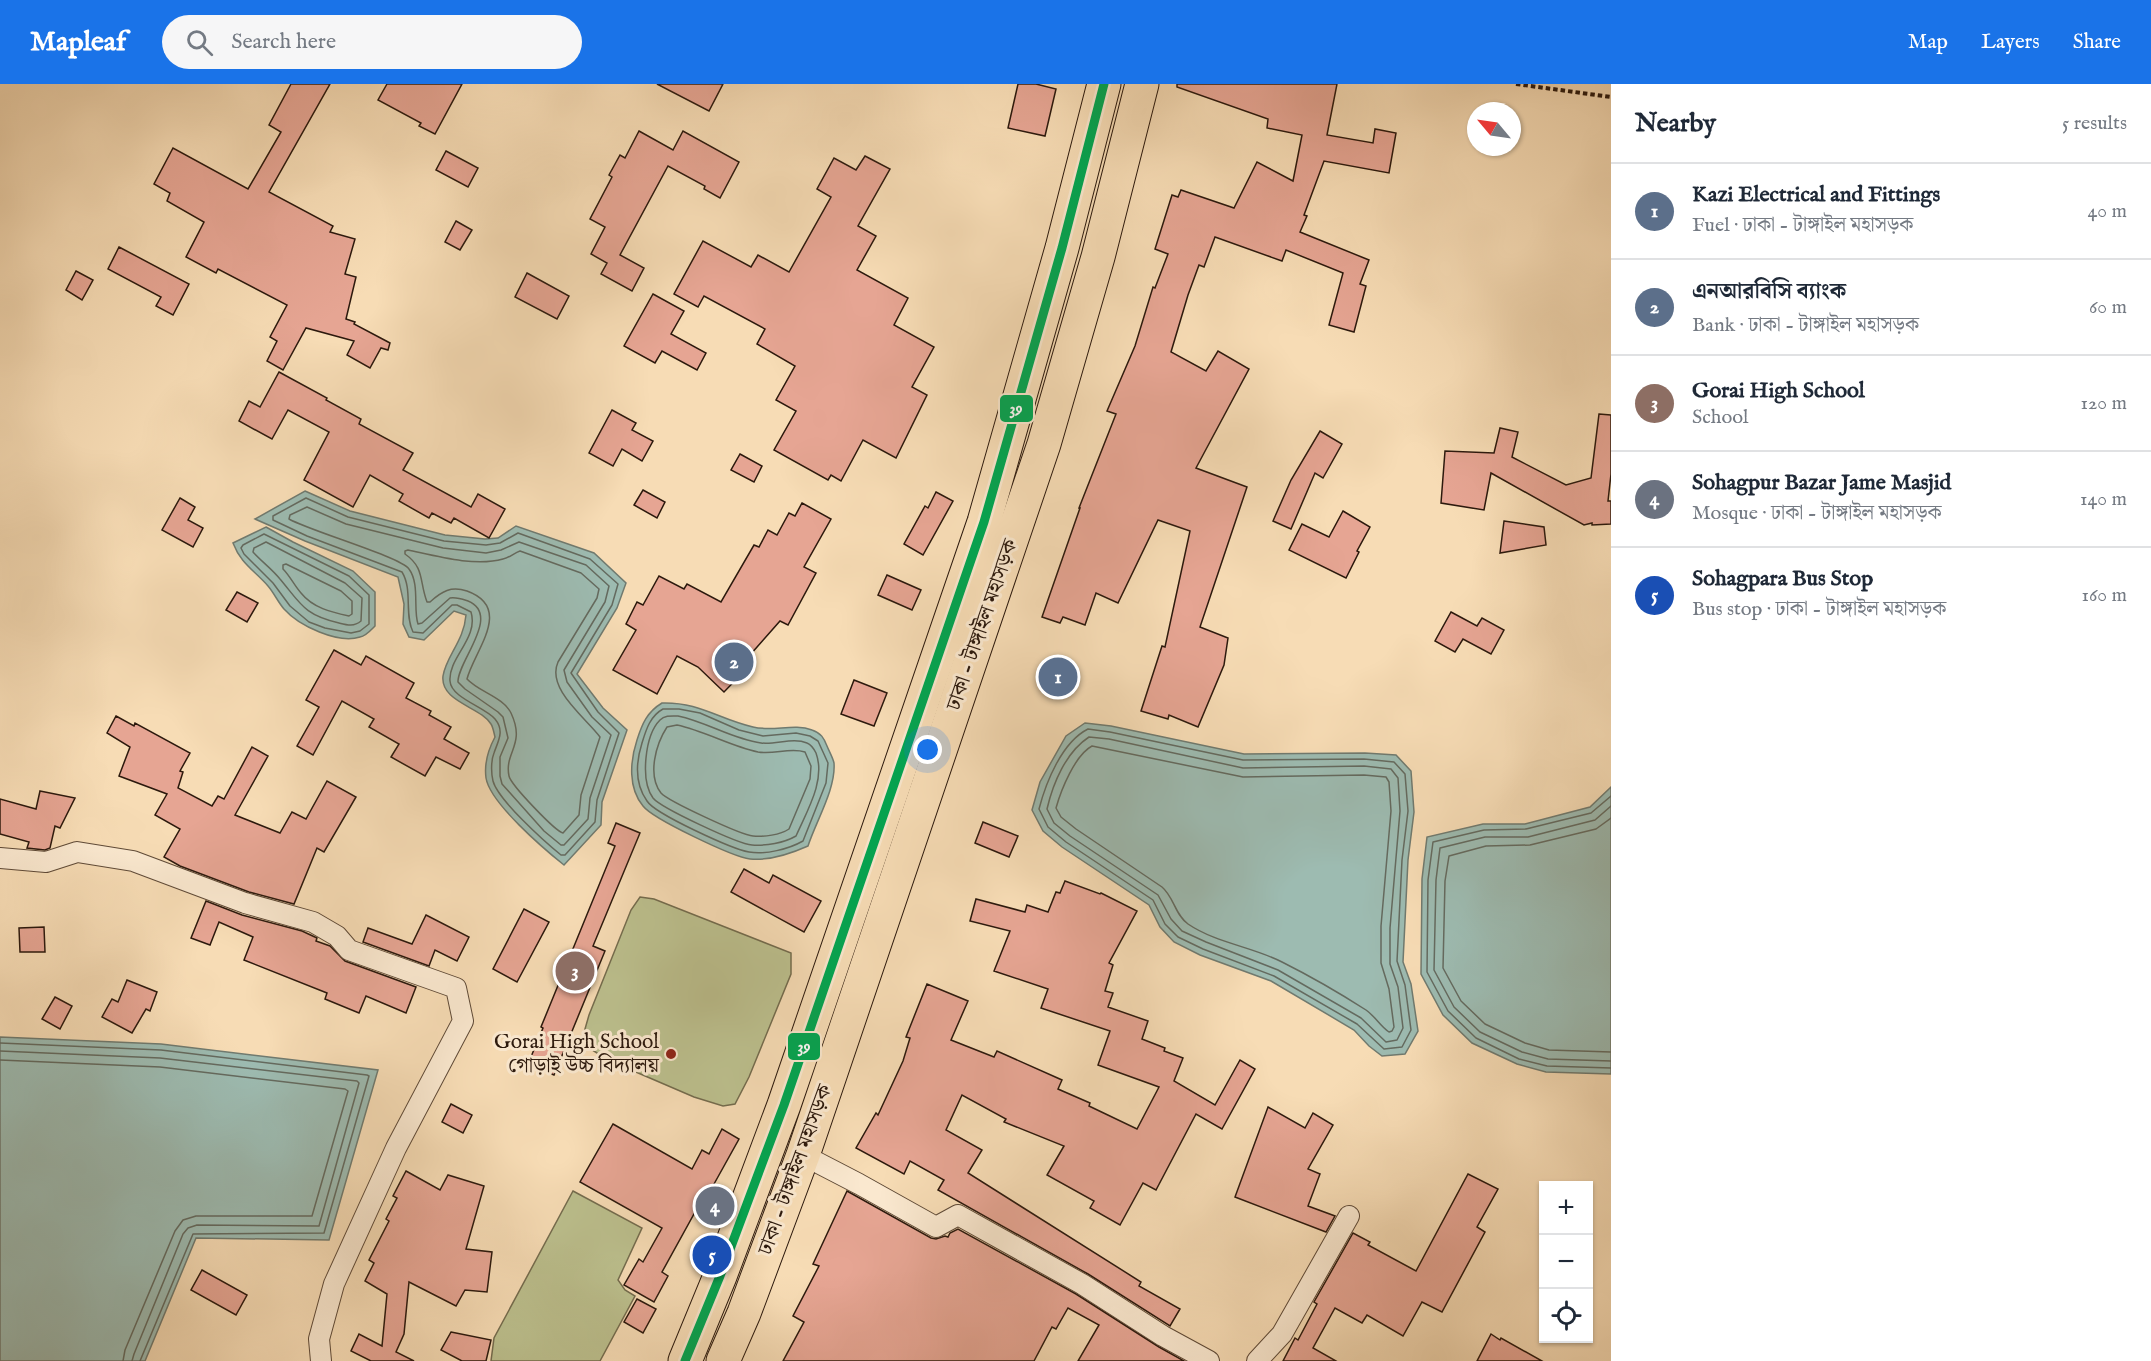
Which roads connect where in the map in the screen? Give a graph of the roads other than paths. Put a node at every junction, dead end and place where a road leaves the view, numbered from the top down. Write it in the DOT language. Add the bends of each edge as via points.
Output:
graph roads {
  1 [pos="1104,84"];
  2 [pos="1142,84"];
  3 [pos="0,858"];
  4 [pos="803,1155"];
  5 [pos="1349,1216"];
  6 [pos="321,1361"];
  7 [pos="685,1361"];
  8 [pos="723,1361"];
  9 [pos="1209,1361"];
  10 [pos="1257,1361"];
  1 -- 7 [label="highway, ঢাকা - টাঙ্গাইল মহাসড়ক" via="984,522 784,1105"];
  2 -- 4 [label="highway, ঢাকা - টাঙ্গাইল মহাসড়ক" via="1044,444"];
  3 -- 6 [label="street" via="46,862 77,852 133,861 245,903 313,922 337,936 349,950 456,987 464,1021 396,1148 334,1284 319,1339"];
  4 -- 8 [label="highway, ঢাকা - টাঙ্গাইল মহাসড়ক"];
  4 -- 9 [label="street" via="936,1227 958,1215"];
  5 -- 10 [label="street" via="1282,1334"];
}
